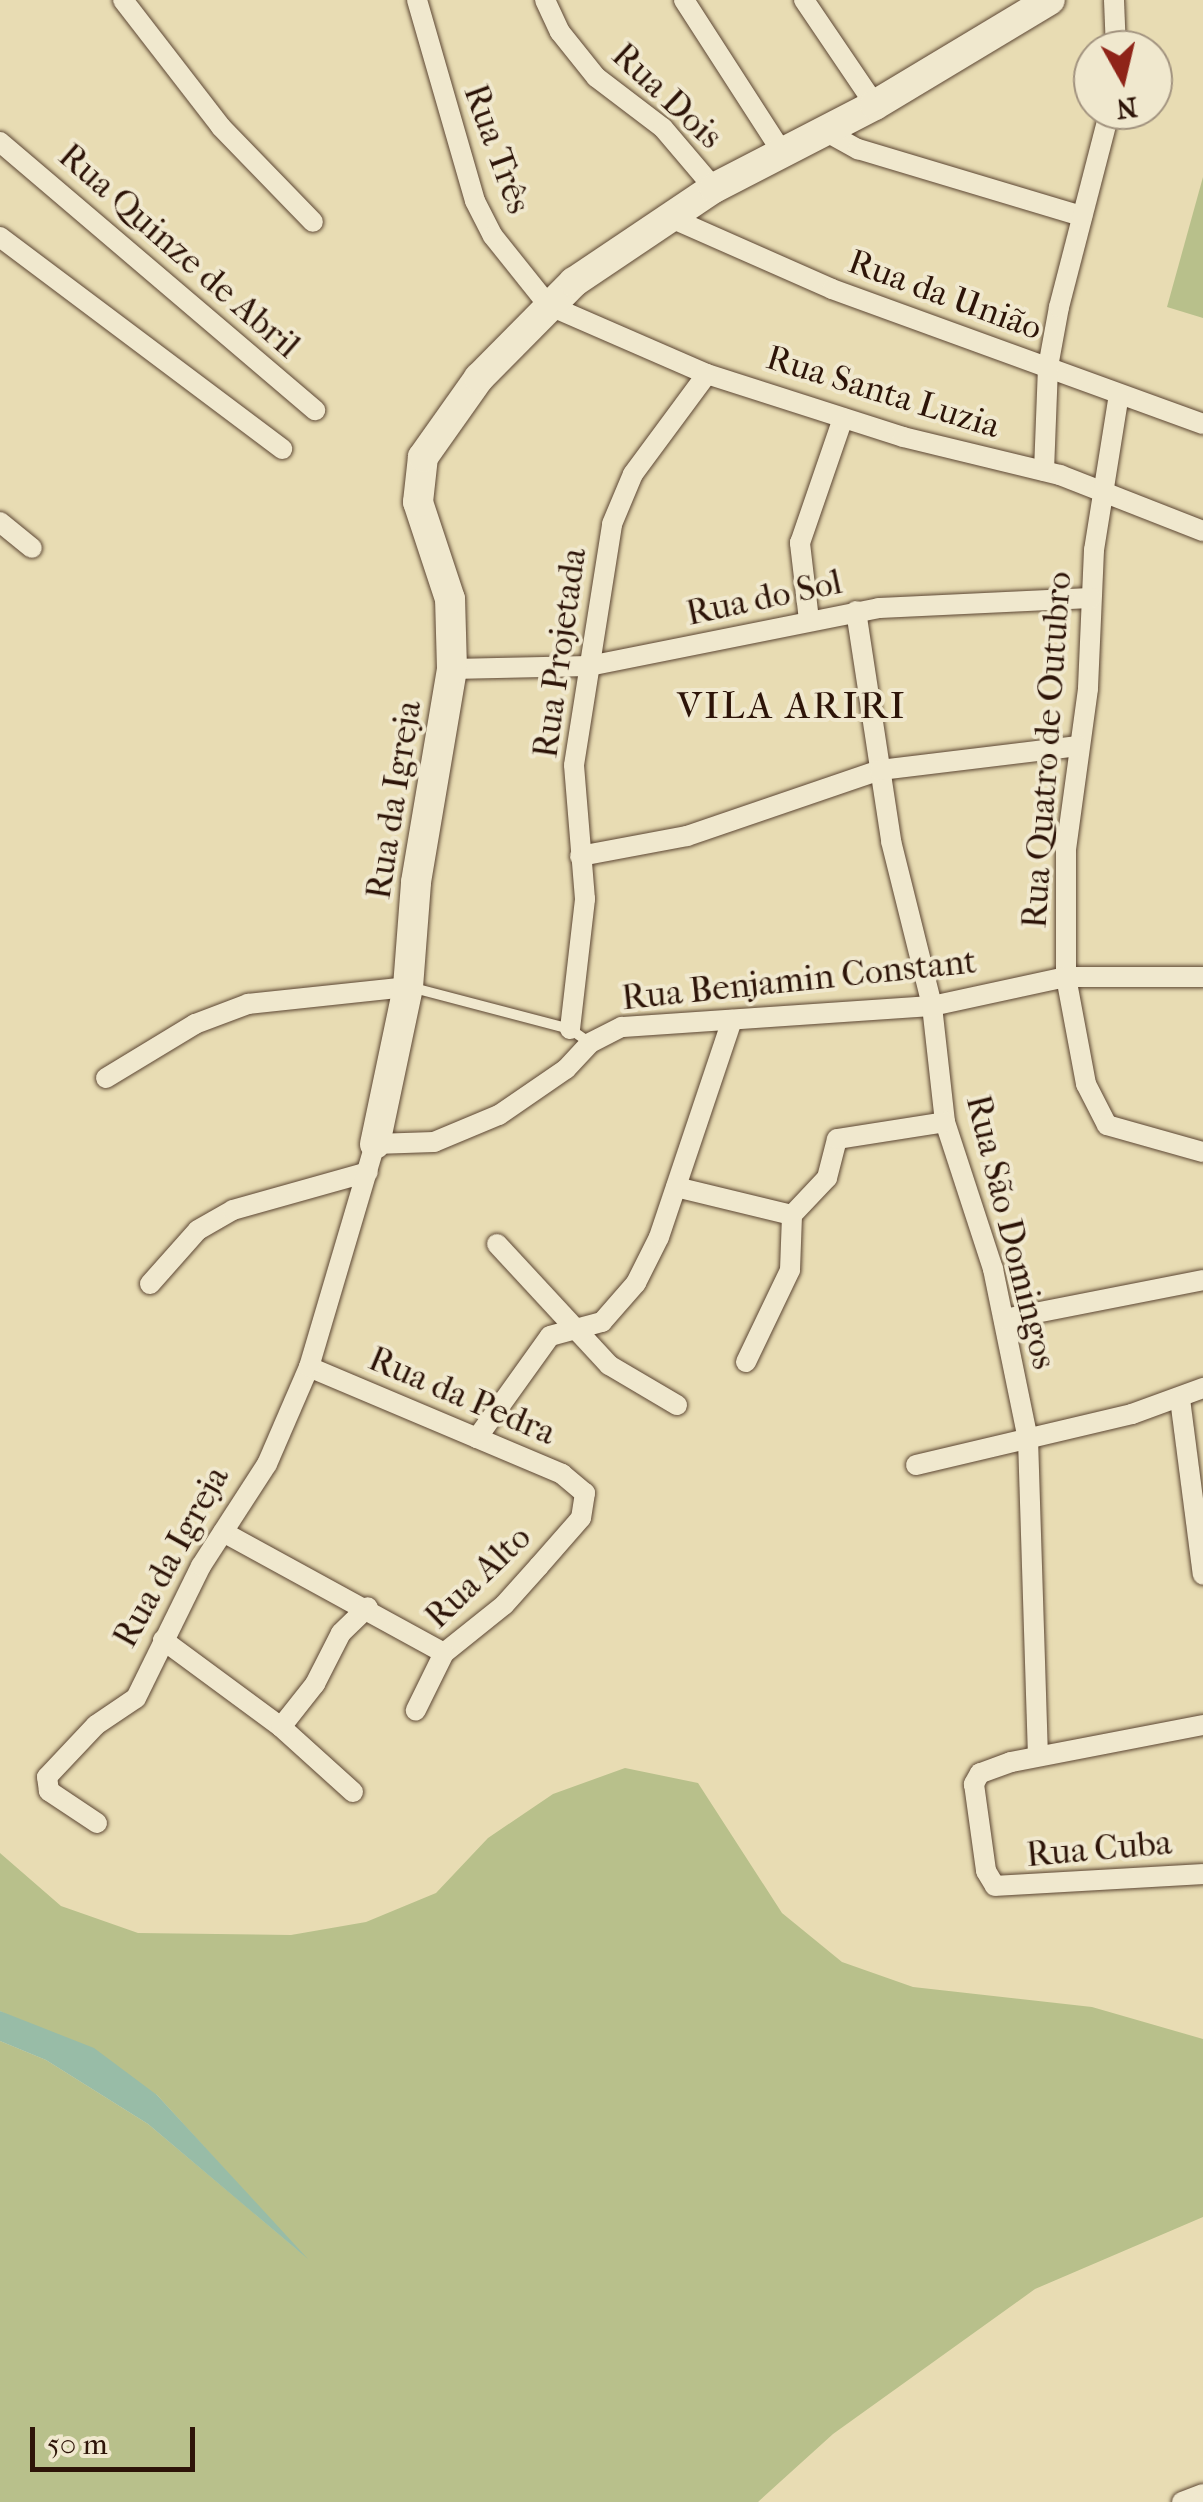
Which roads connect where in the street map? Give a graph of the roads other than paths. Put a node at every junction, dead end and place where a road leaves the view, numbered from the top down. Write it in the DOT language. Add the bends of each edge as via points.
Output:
graph roads {
  1 [pos="124,0"];
  2 [pos="416,0"];
  3 [pos="546,0"];
  4 [pos="684,0"];
  5 [pos="804,0"];
  6 [pos="1050,0"];
  7 [pos="1114,0"];
  8 [pos="1115,30"];
  9 [pos="875,105"];
  10 [pos="1105,130"];
  11 [pos="825,131"];
  12 [pos="0,142"];
  13 [pos="782,152"];
  14 [pos="714,188"];
  15 [pos="1082,216"];
  16 [pos="669,217"];
  17 [pos="313,222"];
  18 [pos="0,237"];
  19 [pos="548,305"];
  20 [pos="1048,367"];
  21 [pos="707,374"];
  22 [pos="1119,394"];
  23 [pos="316,410"];
  24 [pos="842,418"];
  25 [pos="1203,424"];
  26 [pos="282,449"];
  27 [pos="1044,470"];
  28 [pos="1103,492"];
  29 [pos="0,522"];
  30 [pos="1203,531"];
  31 [pos="32,548"];
  32 [pos="1091,598"];
  33 [pos="856,611"];
  34 [pos="808,620"];
  35 [pos="589,666"];
  36 [pos="452,669"];
  37 [pos="1079,746"];
  38 [pos="880,770"];
  39 [pos="580,856"];
  40 [pos="1066,977"];
  41 [pos="1203,977"];
  42 [pos="408,986"];
  43 [pos="932,1006"];
  44 [pos="732,1020"];
  45 [pos="570,1029"];
  46 [pos="590,1043"];
  47 [pos="106,1078"];
  48 [pos="945,1122"];
  49 [pos="1203,1152"];
  50 [pos="372,1158"];
  51 [pos="676,1188"];
  52 [pos="792,1214"];
  53 [pos="498,1244"];
  54 [pos="1203,1280"];
  55 [pos="150,1284"];
  56 [pos="1005,1319"];
  57 [pos="574,1326"];
  58 [pos="746,1362"];
  59 [pos="309,1366"];
  60 [pos="1203,1388"];
  61 [pos="1180,1399"];
  62 [pos="677,1405"];
  63 [pos="477,1438"];
  64 [pos="1028,1439"];
  65 [pos="916,1465"];
  66 [pos="585,1493"];
  67 [pos="223,1532"];
  68 [pos="1203,1575"];
  69 [pos="368,1608"];
  70 [pos="163,1640"];
  71 [pos="444,1653"];
  72 [pos="416,1710"];
  73 [pos="1203,1725"];
  74 [pos="281,1727"];
  75 [pos="1038,1756"];
  76 [pos="353,1792"];
  77 [pos="97,1823"];
  78 [pos="1203,1874"];
  79 [pos="1203,2494"];
  80 [pos="1182,2502"];
  1 -- 17 [label="street" via="221,127"];
  2 -- 19 [label="street, Rua Três" via="475,200 493,236"];
  3 -- 14 [label="street, Rua Dois" via="560,32 596,76 663,128"];
  4 -- 13 [label="street"];
  5 -- 9 [label="street"];
  6 -- 9 [label="street, Rua da Igreja"];
  7 -- 8 [label="street"];
  9 -- 11 [label="street, Rua da Igreja"];
  10 -- 15 [label="street"];
  11 -- 13 [label="street, Rua da Igreja"];
  11 -- 15 [label="street" via="858,149"];
  12 -- 23 [label="street, Rua Quinze de Abril"];
  13 -- 14 [label="street, Rua da Igreja"];
  14 -- 16 [label="street, Rua da Igreja"];
  15 -- 20 [label="street"];
  16 -- 19 [label="street, Rua da Igreja"];
  16 -- 20 [label="street, Rua da União" via="832,290"];
  18 -- 26 [label="street"];
  19 -- 21 [label="street, Rua Santa Luzia"];
  19 -- 36 [label="street, Rua da Igreja" via="479,378 423,457 418,502 450,600"];
  20 -- 22 [label="street, Rua da União"];
  20 -- 27 [label="street"];
  21 -- 24 [label="street, Rua Santa Luzia"];
  21 -- 35 [label="street, Rua Projetada" via="622,493"];
  22 -- 25 [label="street, Rua da União"];
  22 -- 28 [label="street, Rua Quatro de Outubro"];
  24 -- 27 [label="street, Rua Santa Luzia"];
  24 -- 34 [label="street" via="800,543"];
  27 -- 28 [label="street, Rua Santa Luzia"];
  28 -- 30 [label="street, Rua Santa Luzia"];
  28 -- 32 [label="street, Rua Quatro de Outubro"];
  29 -- 31 [label="street"];
  32 -- 33 [label="street, Rua do Sol"];
  32 -- 37 [label="street, Rua Quatro de Outubro"];
  33 -- 34 [label="street, Rua do Sol"];
  33 -- 38 [label="street, Rua São Domingos"];
  34 -- 35 [label="street, Rua do Sol"];
  35 -- 36 [label="street, Rua do Sol"];
  35 -- 39 [label="street, Rua Projetada" via="574,765"];
  36 -- 42 [label="street, Rua da Igreja" via="416,882"];
  37 -- 38 [label="street"];
  37 -- 40 [label="street, Rua Quatro de Outubro" via="1066,850"];
  38 -- 39 [label="street" via="658,844"];
  38 -- 43 [label="street, Rua São Domingos"];
  39 -- 45 [label="street, Rua Projetada" via="584,934"];
  40 -- 41 [label="street, Rua Benjamin Constant"];
  40 -- 43 [label="street, Rua Benjamin Constant"];
  40 -- 49 [label="street, Rua Quatro de Outubro" via="1086,1084 1107,1125"];
  42 -- 45 [label="lane"];
  42 -- 47 [label="street" via="248,1004 196,1024"];
  42 -- 50 [label="street, Rua da Igreja"];
  43 -- 44 [label="street, Rua Benjamin Constant"];
  43 -- 48 [label="street, Rua São Domingos"];
  44 -- 46 [label="street, Rua Benjamin Constant" via="622,1028"];
  44 -- 51 [label="street"];
  45 -- 46 [label="lane"];
  46 -- 50 [label="street, Rua Benjamin Constant" via="566,1070 499,1115"];
  48 -- 52 [label="street" via="837,1139 827,1178"];
  48 -- 56 [label="street, Rua São Domingos"];
  50 -- 55 [label="street, Rua Benjamin Constant" via="233,1210 198,1230"];
  50 -- 59 [label="street, Rua da Igreja"];
  51 -- 52 [label="street"];
  51 -- 57 [label="street" via="659,1237 618,1308 602,1322"];
  52 -- 58 [label="street" via="790,1270"];
  53 -- 57 [label="street"];
  54 -- 56 [label="street"];
  56 -- 64 [label="street, Rua São Domingos"];
  57 -- 62 [label="street" via="610,1365"];
  57 -- 63 [label="street" via="538,1348"];
  59 -- 63 [label="street, Rua da Pedra"];
  59 -- 67 [label="street, Rua da Igreja" via="267,1464"];
  60 -- 61 [label="street"];
  61 -- 64 [label="street"];
  61 -- 68 [label="street"];
  63 -- 66 [label="street, Rua da Pedra" via="562,1474"];
  64 -- 65 [label="street"];
  64 -- 75 [label="street, Rua São Domingos"];
  66 -- 71 [label="street, Rua Alto" via="580,1518 539,1566 504,1605"];
  67 -- 69 [label="street"];
  67 -- 70 [label="street, Rua da Igreja"];
  69 -- 71 [label="street"];
  69 -- 74 [label="street" via="342,1633 315,1684"];
  70 -- 74 [label="street"];
  70 -- 77 [label="street, Rua da Igreja" via="136,1698 96,1725 47,1777 48,1790"];
  71 -- 72 [label="street, Rua Alto"];
  73 -- 75 [label="street"];
  74 -- 76 [label="street"];
  75 -- 78 [label="street, Rua Cuba" via="976,1776 983,1856 995,1886"];
  79 -- 80 [label="street"];
}
